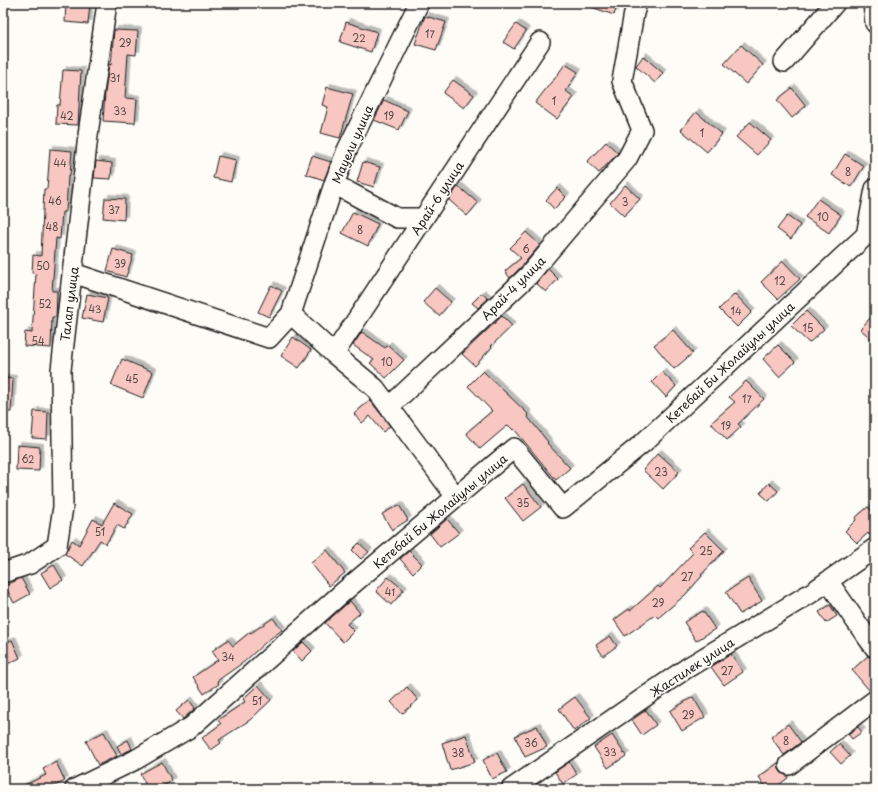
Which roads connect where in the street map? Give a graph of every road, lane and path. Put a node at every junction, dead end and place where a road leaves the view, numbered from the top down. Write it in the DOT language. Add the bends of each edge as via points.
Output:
graph roads {
  1 [pos="107,3"];
  2 [pos="419,3"];
  3 [pos="637,3"];
  4 [pos="835,3"];
  5 [pos="874,3"];
  6 [pos="875,23"];
  7 [pos="540,42"];
  8 [pos="784,62"];
  9 [pos="334,184"];
  10 [pos="875,189"];
  11 [pos="424,218"];
  12 [pos="73,273"];
  13 [pos="291,314"];
  14 [pos="334,354"];
  15 [pos="389,407"];
  16 [pos="456,497"];
  17 [pos="875,548"];
  18 [pos="3,573"];
  19 [pos="828,581"];
  20 [pos="875,648"];
  21 [pos="875,700"];
  22 [pos="789,765"];
  23 [pos="75,789"];
  24 [pos="511,789"];
  1 -- 12 [label="street, Талап улица" via="89,126"];
  2 -- 9 [label="street, Мауели улица" via="347,150"];
  3 -- 15 [label="street, Арай-4 улица" via="622,80 642,130 627,159 529,275"];
  4 -- 8 [label="street"];
  5 -- 6 [label="street"];
  7 -- 11 [label="street, Арай-6 улица"];
  9 -- 11 [label="street" via="397,218"];
  9 -- 13 [label="street, Мауели улица"];
  10 -- 16 [label="street, Кетебай Би Жолайулы улица" via="866,235 643,443 563,508 514,448"];
  11 -- 14 [label="street, Арай-6 улица"];
  12 -- 13 [label="street" via="269,338"];
  12 -- 18 [label="street, Талап улица" via="62,370 63,507 57,546 30,564"];
  13 -- 14 [label="street"];
  14 -- 15 [label="street" via="375,388"];
  15 -- 16 [label="street"];
  16 -- 23 [label="street, Кетебай Би Жолайулы улица" via="342,593 191,727 135,760"];
  17 -- 19 [label="street, Жастилек улица"];
  19 -- 20 [label="street"];
  19 -- 24 [label="street, Жастилек улица" via="687,668"];
  21 -- 22 [label="street"];
}
